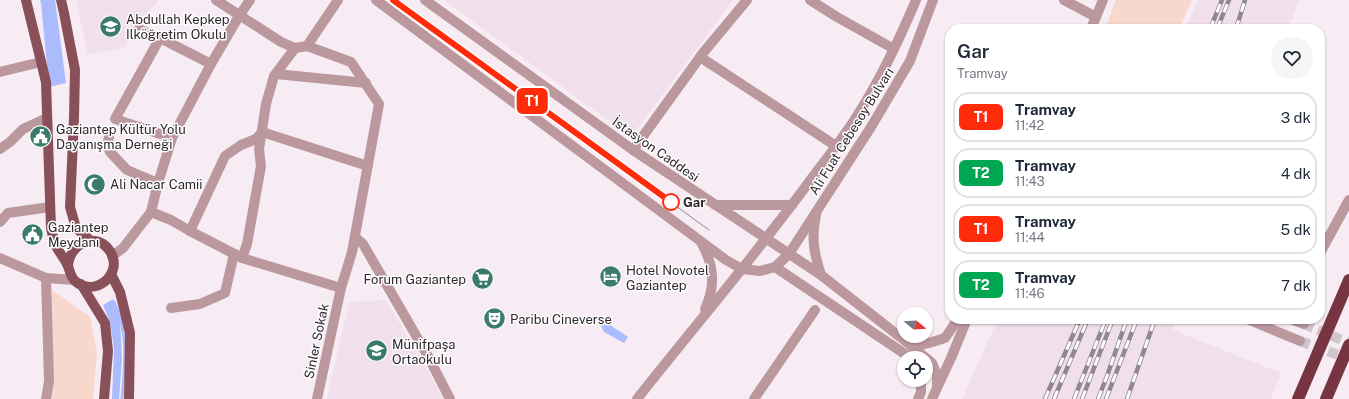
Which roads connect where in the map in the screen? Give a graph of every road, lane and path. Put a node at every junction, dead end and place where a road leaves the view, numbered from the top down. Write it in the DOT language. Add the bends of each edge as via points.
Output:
graph roads {
  1 [pos="26,0"];
  2 [pos="61,0"];
  3 [pos="216,0"];
  4 [pos="250,0"];
  5 [pos="338,0"];
  6 [pos="376,0"];
  7 [pos="425,0"];
  8 [pos="747,0"];
  9 [pos="810,0"];
  10 [pos="916,0"];
  11 [pos="933,0"];
  12 [pos="1064,0"];
  13 [pos="1103,0"];
  14 [pos="239,16"];
  15 [pos="1096,17"];
  16 [pos="1093,24"];
  17 [pos="139,29"];
  18 [pos="160,38"];
  19 [pos="306,46"];
  20 [pos="295,48"];
  21 [pos="894,49"];
  22 [pos="700,57"];
  23 [pos="41,62"];
  24 [pos="211,64"];
  25 [pos="0,72"];
  26 [pos="276,74"];
  27 [pos="366,83"];
  28 [pos="47,118"];
  29 [pos="262,132"];
  30 [pos="109,137"];
  31 [pos="172,138"];
  32 [pos="836,146"];
  33 [pos="0,149"];
  34 [pos="633,150"];
  35 [pos="368,166"];
  36 [pos="158,183"];
  37 [pos="1349,200"];
  38 [pos="715,205"];
  39 [pos="792,205"];
  40 [pos="50,207"];
  41 [pos="817,211"];
  42 [pos="151,212"];
  43 [pos="0,222"];
  44 [pos="190,231"];
  45 [pos="356,237"];
  46 [pos="699,239"];
  47 [pos="766,239"];
  48 [pos="91,241"];
  49 [pos="1325,243"];
  50 [pos="789,254"];
  51 [pos="112,256"];
  52 [pos="238,256"];
  53 [pos="0,258"];
  54 [pos="68,266"];
  55 [pos="775,267"];
  56 [pos="742,269"];
  57 [pos="111,274"];
  58 [pos="821,275"];
  59 [pos="46,278"];
  60 [pos="1349,280"];
  61 [pos="78,282"];
  62 [pos="341,288"];
  63 [pos="171,308"];
  64 [pos="815,310"];
  65 [pos="700,319"];
  66 [pos="955,324"];
  67 [pos="965,324"];
  68 [pos="1260,324"];
  69 [pos="1300,340"];
  70 [pos="1349,345"];
  71 [pos="913,347"];
  72 [pos="901,351"];
  73 [pos="921,387"];
  74 [pos="937,388"];
  75 [pos="46,399"];
  76 [pos="104,399"];
  77 [pos="129,399"];
  78 [pos="317,399"];
  79 [pos="450,399"];
  80 [pos="638,399"];
  81 [pos="754,399"];
  82 [pos="918,399"];
  83 [pos="932,399"];
  84 [pos="1298,399"];
  85 [pos="1326,399"];
  1 -- 23 [label="main road"];
  2 -- 48 [label="main road" via="75,70 70,207 76,228"];
  3 -- 14 [label="street"];
  4 -- 14 [label="street"];
  5 -- 19 [label="street"];
  6 -- 46 [label="street"];
  7 -- 34 [label="street, İstasyon Caddesi"];
  8 -- 22 [label="street"];
  9 -- 21 [label="street"];
  10 -- 21 [label="street"];
  11 -- 41 [label="street, Ali Fuat Cebesoy Bulvarı" via="910,61"];
  12 -- 15 [label="street"];
  13 -- 15 [label="street"];
  14 -- 20 [label="street"];
  14 -- 24 [label="street"];
  15 -- 16 [label="street"];
  17 -- 18 [label="street"];
  18 -- 24 [label="street"];
  18 -- 31 [label="street" via="115,119"];
  19 -- 20 [label="street"];
  19 -- 27 [label="street, Sinler Sokak" via="351,62"];
  20 -- 26 [label="street"];
  21 -- 32 [label="street" via="860,111"];
  22 -- 32 [label="street"];
  22 -- 34 [label="street"];
  23 -- 25 [label="street"];
  23 -- 28 [label="main road" via="46,82"];
  24 -- 31 [label="street"];
  26 -- 27 [label="street"];
  26 -- 29 [label="street" via="266,104"];
  27 -- 35 [label="street, Sinler Sokak" via="379,104"];
  28 -- 33 [label="street" via="23,129"];
  28 -- 40 [label="main road"];
  29 -- 35 [label="street"];
  29 -- 44 [label="street" via="256,139 225,156"];
  29 -- 52 [label="street" via="259,149 261,166 247,244"];
  30 -- 36 [label="street" via="107,145 110,152 127,170"];
  31 -- 36 [label="street"];
  32 -- 39 [label="street"];
  34 -- 38 [label="street, İstasyon Caddesi"];
  35 -- 45 [label="street, Sinler Sokak"];
  36 -- 42 [label="street"];
  37 -- 49 [label="street"];
  38 -- 39 [label="street"];
  38 -- 47 [label="street, İstasyon Caddesi"];
  39 -- 47 [label="street"];
  40 -- 43 [label="street" via="8,213"];
  40 -- 54 [label="main road" via="51,228 57,247"];
  41 -- 50 [label="street, Ali Fuat Cebesoy Bulvarı"];
  41 -- 58 [label="street" via="813,239 814,256"];
  42 -- 44 [label="street"];
  42 -- 51 [label="street" via="122,248"];
  44 -- 52 [label="street"];
  45 -- 62 [label="street, Sinler Sokak"];
  45 -- 79 [label="street" via="363,244"];
  46 -- 56 [label="street"];
  46 -- 65 [label="street" via="709,260 713,284 710,299"];
  47 -- 50 [label="street, İstasyon Caddesi"];
  47 -- 56 [label="street"];
  48 -- 51 [label="main road" via="105,246"];
  48 -- 54 [label="main road" via="77,246 72,252"];
  50 -- 55 [label="street, Ali Fuat Cebesoy Bulvarı"];
  50 -- 58 [label="street, İstasyon Caddesi"];
  51 -- 57 [label="main road" via="114,265"];
  52 -- 62 [label="street"];
  52 -- 63 [label="street" via="225,293 200,304"];
  53 -- 59 [label="street"];
  54 -- 61 [label="main road" via="70,274"];
  55 -- 56 [label="street" via="760,271"];
  55 -- 72 [label="street"];
  56 -- 65 [label="street"];
  57 -- 61 [label="main road" via="102,284 95,287"];
  57 -- 77 [label="main road" via="120,292 130,333"];
  58 -- 71 [label="street, İstasyon Caddesi"];
  59 -- 61 [label="street"];
  59 -- 75 [label="street" via="49,381"];
  60 -- 84 [label="highway"];
  61 -- 76 [label="main road" via="105,323 108,351"];
  62 -- 78 [label="street, Sinler Sokak"];
  64 -- 81 [label="street"];
  65 -- 80 [label="street"];
  66 -- 71 [label="street" via="945,338"];
  67 -- 74 [label="street"];
  68 -- 69 [label="street"];
  70 -- 85 [label="highway"];
  71 -- 74 [label="street, İstasyon Caddesi" via="932,363 937,376"];
  73 -- 82 [label="street"];
  74 -- 83 [label="street"];
}
